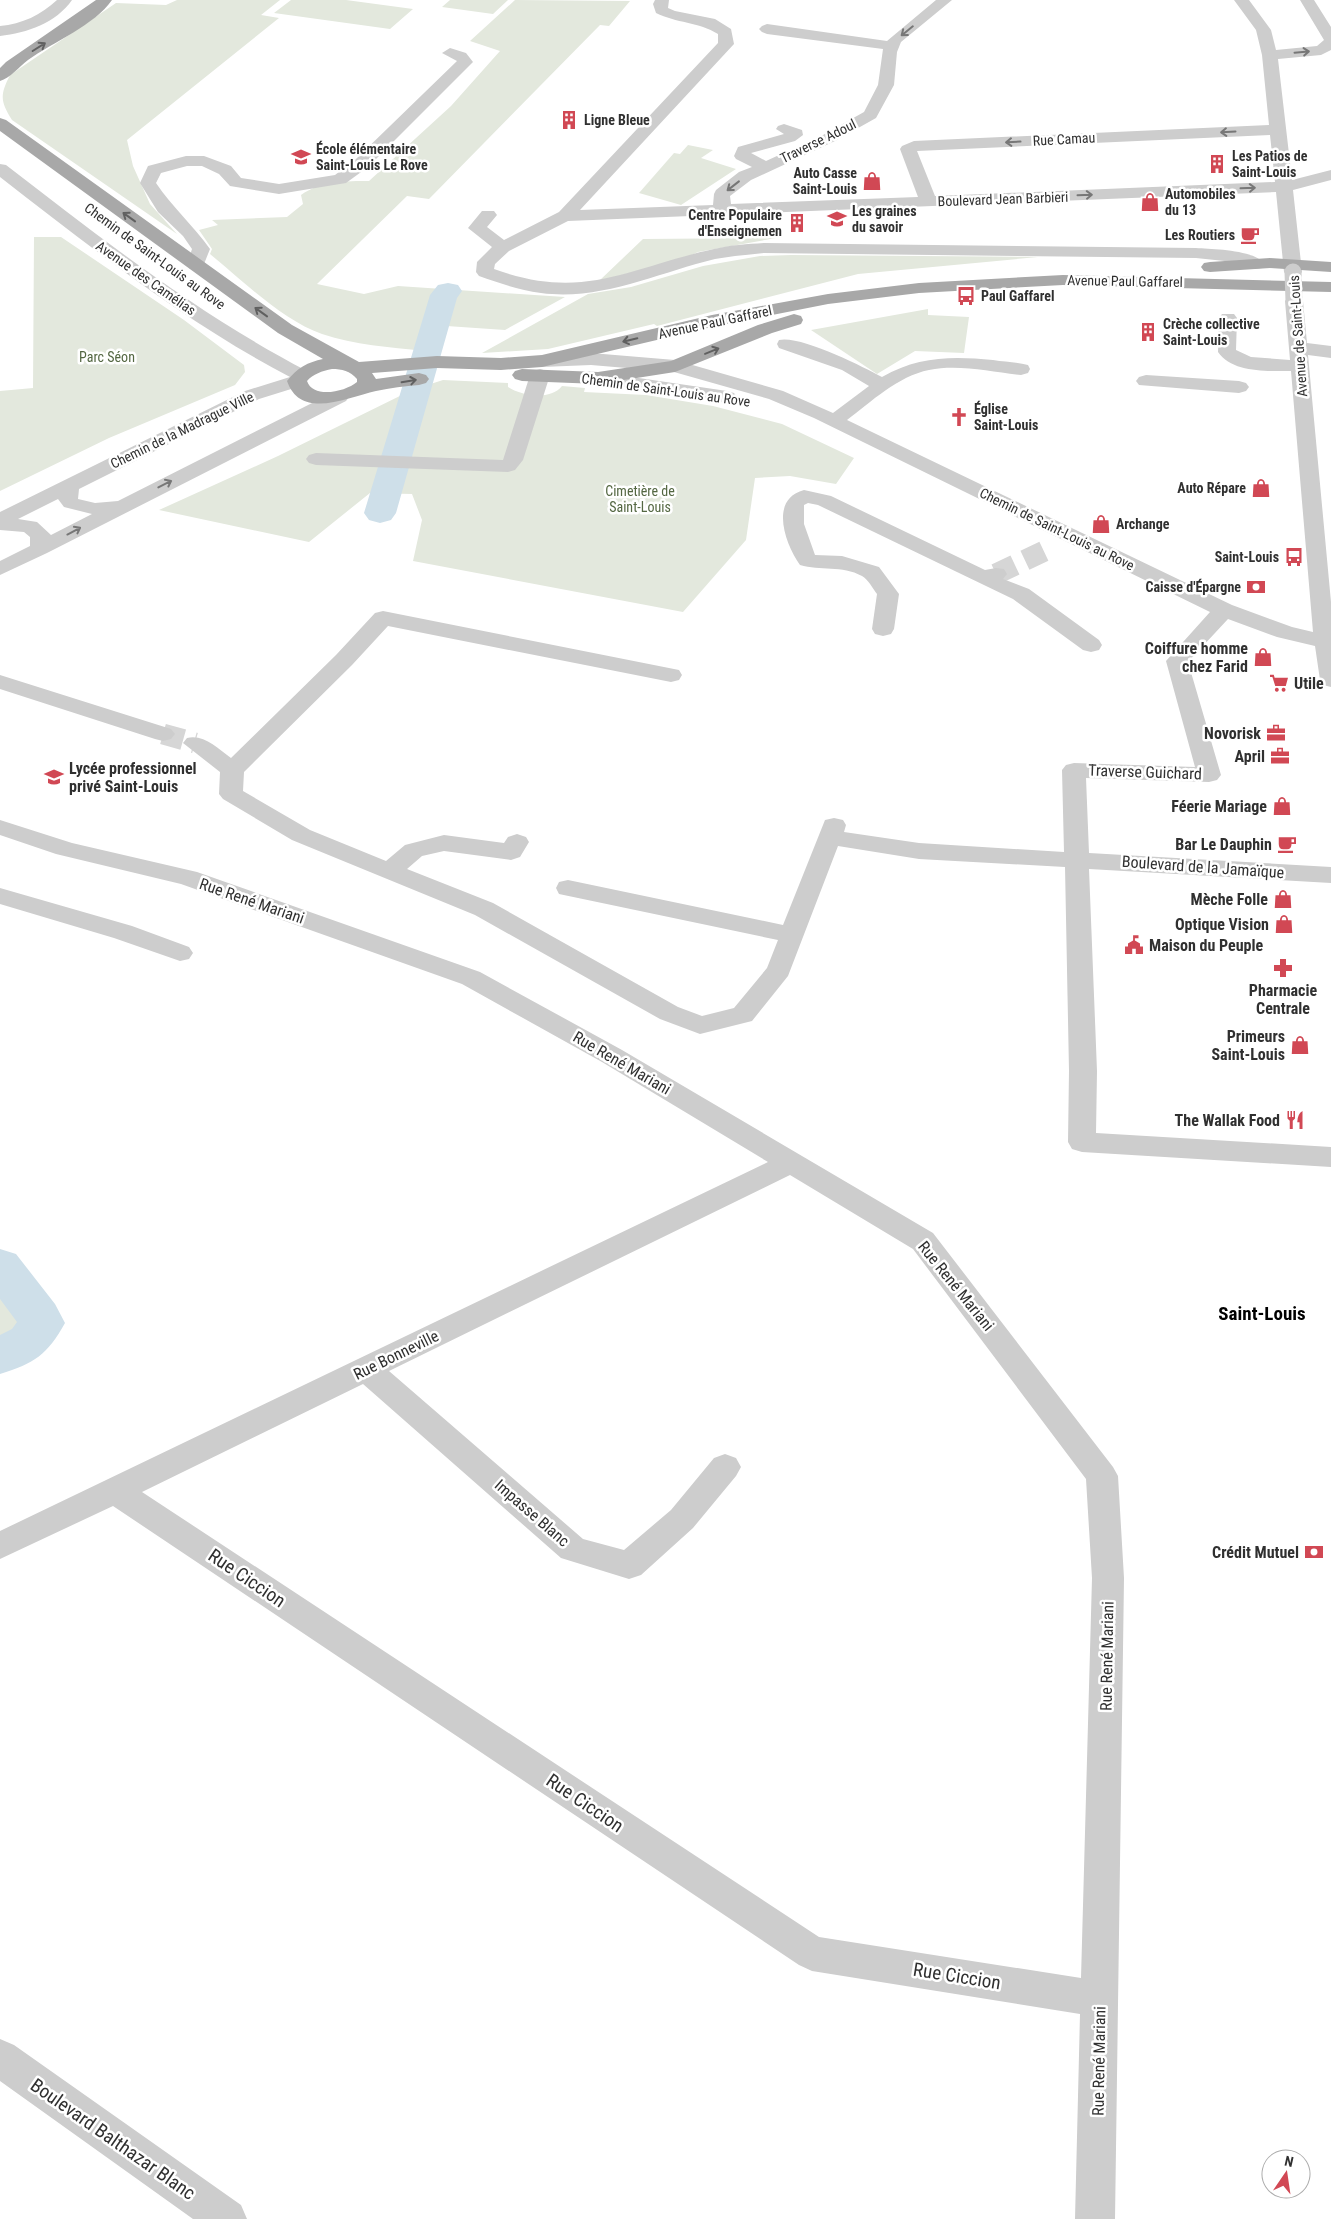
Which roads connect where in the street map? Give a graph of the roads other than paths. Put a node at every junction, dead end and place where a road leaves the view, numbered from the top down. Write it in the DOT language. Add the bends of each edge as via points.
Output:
graph roads {
  1 [pos="65,0"];
  2 [pos="84,0"];
  3 [pos="105,0"];
  4 [pos="662,0"];
  5 [pos="945,0"];
  6 [pos="1241,0"];
  7 [pos="1307,0"];
  8 [pos="767,29"];
  9 [pos="0,31"];
  10 [pos="1331,41"];
  11 [pos="892,46"];
  12 [pos="450,53"];
  13 [pos="1270,55"];
  14 [pos="0,58"];
  15 [pos="0,76"];
  16 [pos="0,122"];
  17 [pos="784,129"];
  18 [pos="1277,130"];
  19 [pos="730,144"];
  20 [pos="742,156"];
  21 [pos="764,166"];
  22 [pos="0,168"];
  23 [pos="1331,175"];
  24 [pos="0,180"];
  25 [pos="21,185"];
  26 [pos="1283,186"];
  27 [pos="929,202"];
  28 [pos="722,212"];
  29 [pos="488,215"];
  30 [pos="565,216"];
  31 [pos="503,248"];
  32 [pos="1256,264"];
  33 [pos="1331,266"];
  34 [pos="1293,268"];
  35 [pos="191,277"];
  36 [pos="1331,287"];
  37 [pos="919,288"];
  38 [pos="1228,318"];
  39 [pos="712,321"];
  40 [pos="285,329"];
  41 [pos="786,344"];
  42 [pos="1331,352"];
  43 [pos="1232,357"];
  44 [pos="1299,357"];
  45 [pos="437,362"];
  46 [pos="352,366"];
  47 [pos="675,366"];
  48 [pos="541,368"];
  49 [pos="1021,369"];
  50 [pos="300,376"];
  51 [pos="598,378"];
  52 [pos="1146,381"];
  53 [pos="881,385"];
  54 [pos="361,389"];
  55 [pos="339,397"];
  56 [pos="828,418"];
  57 [pos="316,459"];
  58 [pos="70,484"];
  59 [pos="122,506"];
  60 [pos="0,520"];
  61 [pos="0,524"];
  62 [pos="1076,538"];
  63 [pos="1053,547"];
  64 [pos="40,549"];
  65 [pos="0,569"];
  66 [pos="1224,610"];
  67 [pos="883,629"];
  68 [pos="1328,643"];
  69 [pos="1091,645"];
  70 [pos="671,675"];
  71 [pos="1331,680"];
  72 [pos="0,682"];
  73 [pos="163,734"];
  74 [pos="195,743"];
  75 [pos="232,770"];
  76 [pos="0,827"];
  77 [pos="517,842"];
  78 [pos="1076,859"];
  79 [pos="389,871"];
  80 [pos="1331,875"];
  81 [pos="568,888"];
  82 [pos="0,896"];
  83 [pos="792,935"];
  84 [pos="180,953"];
  85 [pos="1331,1157"];
  86 [pos="791,1163"];
  87 [pos="366,1369"];
  88 [pos="725,1467"];
  89 [pos="114,1490"];
  90 [pos="0,1546"];
  91 [pos="1100,1999"];
  92 [pos="0,2058"];
  93 [pos="227,2219"];
  94 [pos="1095,2219"];
  1 -- 9 [label="street" via="54,12 36,22"];
  2 -- 14 [label="main road" via="66,18"];
  15 -- 3 [label="main road, one-way" via="11,65 88,16"];
  4 -- 30 [label="street" via="661,10 710,22 726,32 726,44"];
  5 -- 11 [label="street, one-way" via="895,40"];
  6 -- 13 [label="street, Avenue de Saint-Louis" via="1263,30"];
  7 -- 10 [label="street"];
  8 -- 11 [label="street"];
  13 -- 10 [label="street, one-way" via="1321,50"];
  11 -- 21 [label="street, Traverse Adoul" via="886,85 870,114 829,138"];
  12 -- 35 [label="street" via="461,56 465,62 362,163 340,179 279,189 236,182 226,170 204,161 186,161 154,170 148,183 164,208 201,249"];
  13 -- 18 [label="street, Avenue de Saint-Louis"];
  35 -- 16 [label="main road, Chemin de Saint-Louis au Rove, one-way"];
  17 -- 20 [label="street" via="796,133 785,141 754,145 744,150"];
  18 -- 26 [label="street, Avenue de Saint-Louis"];
  18 -- 27 [label="street, Rue Camau, one-way" via="914,146 908,149"];
  19 -- 20 [label="street"];
  20 -- 21 [label="street"];
  21 -- 28 [label="street, Traverse Adoul, one-way" via="722,194"];
  22 -- 25 [label="street, Avenue des Camélias"];
  23 -- 26 [label="street, Boulevard Jean Barbieri"];
  24 -- 25 [label="street"];
  25 -- 50 [label="street, Avenue des Camélias" via="88,238 216,328"];
  27 -- 26 [label="street, Boulevard Jean Barbieri, one-way"];
  26 -- 34 [label="street, Avenue de Saint-Louis"];
  27 -- 28 [label="street, Boulevard Jean Barbieri"];
  28 -- 30 [label="street"];
  29 -- 31 [label="street" via="477,228"];
  30 -- 31 [label="street"];
  31 -- 32 [label="street" via="486,262 486,272 547,288 573,290 653,275 709,256 764,248 1196,253"];
  32 -- 34 [label="main road"];
  32 -- 39 [label="main road" via="1221,267 1091,264 931,271 831,288"];
  33 -- 34 [label="main road"];
  34 -- 44 [label="street, Avenue de Saint-Louis, bridge"];
  40 -- 35 [label="main road, Chemin de Saint-Louis au Rove, one-way"];
  35 -- 50 [label="main road, Chemin de Saint-Louis au Rove" via="286,346"];
  36 -- 37 [label="main road, Avenue Paul Gaffarel" via="1063,280"];
  37 -- 39 [label="main road, Avenue Paul Gaffarel" via="828,299"];
  47 -- 37 [label="main road, Avenue Paul Gaffarel, one-way" via="765,329"];
  38 -- 43 [label="street" via="1227,352"];
  39 -- 48 [label="main road, Avenue Paul Gaffarel, one-way"];
  40 -- 45 [label="main road, Chemin de Saint-Louis au Rove" via="330,345"];
  40 -- 46 [label="main road, Chemin de Saint-Louis au Rove"];
  41 -- 53 [label="street" via="849,366"];
  42 -- 44 [label="street"];
  43 -- 44 [label="street" via="1243,362"];
  43 -- 52 [label="street" via="1220,367 1230,386"];
  44 -- 68 [label="street, Avenue de Saint-Louis"];
  45 -- 46 [label="main road, Chemin de Saint-Louis au Rove"];
  45 -- 48 [label="main road, Chemin de Saint-Louis au Rove"];
  46 -- 50 [label="main road, Chemin de Saint-Louis au Rove" via="324,365"];
  46 -- 54 [label="main road" via="367,378"];
  47 -- 48 [label="street, Chemin de Saint-Louis au Rove" via="592,359"];
  47 -- 51 [label="main road, Avenue Paul Gaffarel"];
  47 -- 56 [label="street, Chemin de Saint-Louis au Rove" via="776,395"];
  48 -- 51 [label="main road, Chemin de Saint-Louis au Rove"];
  54 -- 48 [label="main road, Chemin de Saint-Louis au Rove, one-way" via="411,380"];
  48 -- 57 [label="street" via="513,460 508,466"];
  49 -- 53 [label="street" via="943,363 919,366"];
  50 -- 55 [label="main road, Chemin de Saint-Louis au Rove" via="298,387 308,394"];
  50 -- 58 [label="street, Chemin de la Madrague Ville" via="252,395"];
  51 -- 56 [label="street, Chemin de Saint-Louis au Rove" via="667,387"];
  53 -- 56 [label="street"];
  54 -- 55 [label="main road, Chemin de Saint-Louis au Rove"];
  59 -- 55 [label="street, one-way"];
  56 -- 62 [label="street, Chemin de Saint-Louis au Rove"];
  58 -- 59 [label="street" via="67,497 71,504 96,509"];
  58 -- 60 [label="street, Chemin de la Madrague Ville"];
  64 -- 59 [label="street, one-way"];
  61 -- 64 [label="street" via="30,526 42,535"];
  62 -- 63 [label="street"];
  62 -- 66 [label="street, Chemin de Saint-Louis au Rove"];
  64 -- 65 [label="street"];
  66 -- 68 [label="street, Chemin de Saint-Louis au Rove" via="1285,632"];
  66 -- 78 [label="street, Traverse Guichard" via="1177,661 1209,775 1074,770"];
  67 -- 69 [label="street" via="888,594 871,572 842,562 807,561 796,534 793,510 795,502 804,496 824,500 990,576 1021,594"];
  68 -- 71 [label="street, Avenue de Saint-Louis"];
  70 -- 75 [label="street" via="383,618"];
  72 -- 73 [label="street"];
  74 -- 75 [label="street"];
  75 -- 79 [label="street" via="231,794 301,835"];
  76 -- 86 [label="street, Rue René Mariani" via="65,849 188,878 472,978"];
  77 -- 79 [label="street" via="511,852 444,843 414,850"];
  78 -- 80 [label="street, Boulevard de la Jamaïque"];
  78 -- 83 [label="street, Boulevard de la Jamaïque" via="919,851 832,831"];
  78 -- 85 [label="street" via="1082,1142"];
  79 -- 83 [label="street" via="484,909 669,1013 700,1025 742,1015 779,970"];
  81 -- 83 [label="street"];
  82 -- 84 [label="street" via="123,932"];
  86 -- 87 [label="street, Rue Bonneville"];
  86 -- 91 [label="street, Rue René Mariani" via="922,1241 1102,1476 1108,1578"];
  87 -- 88 [label="street, Impasse Blanc" via="573,1549 629,1565 682,1519"];
  87 -- 89 [label="street, Rue Bonneville"];
  89 -- 90 [label="street, Rue Bonneville"];
  89 -- 91 [label="street, Rue Ciccion" via="812,1954"];
  91 -- 94 [label="street, Rue René Mariani"];
  92 -- 93 [label="street, Boulevard Balthazar Blanc"];
}
